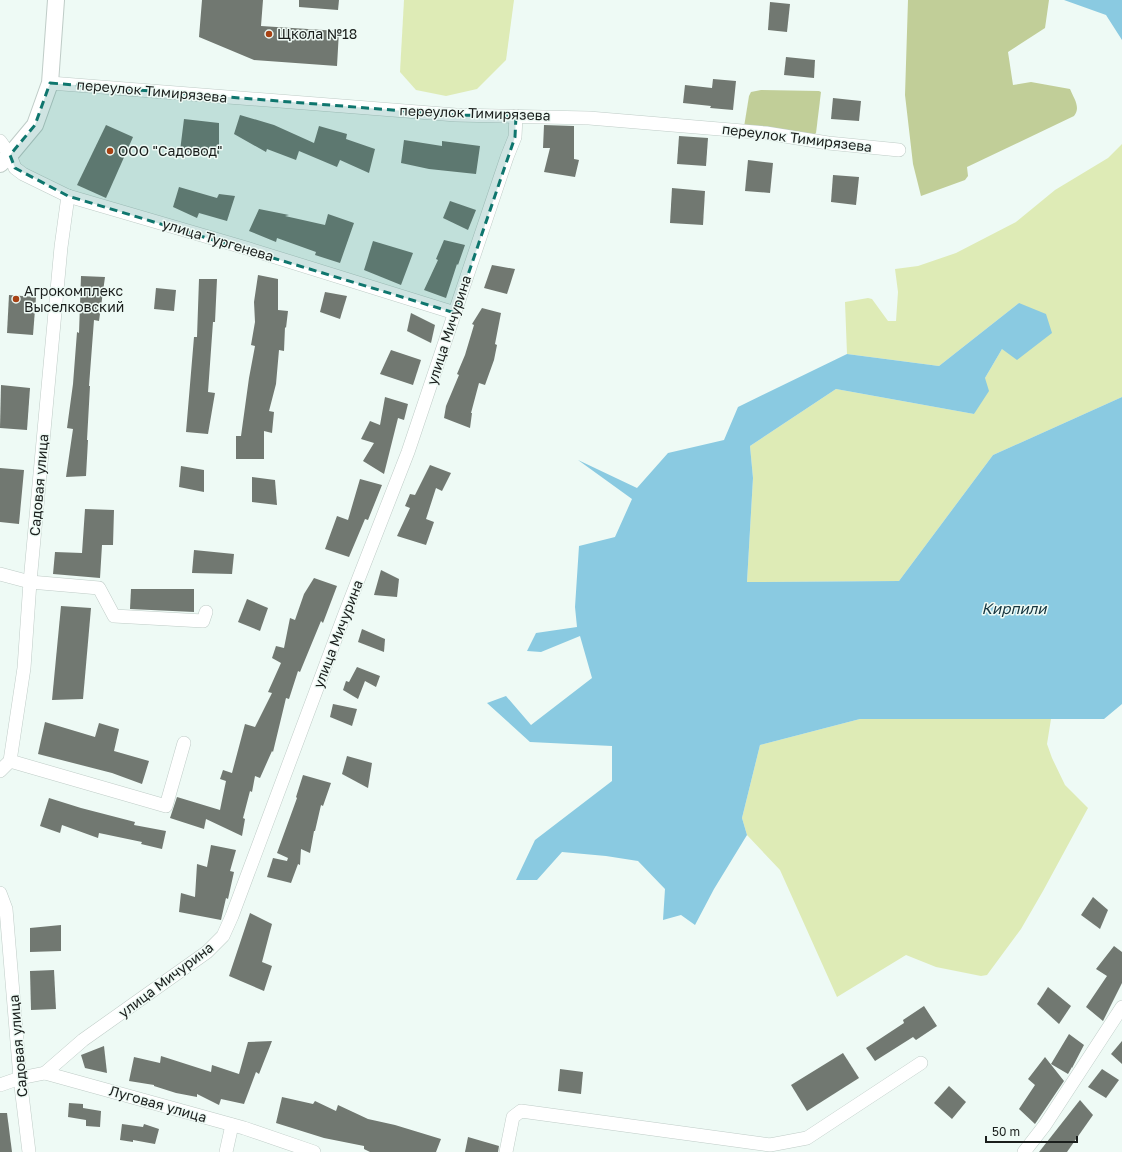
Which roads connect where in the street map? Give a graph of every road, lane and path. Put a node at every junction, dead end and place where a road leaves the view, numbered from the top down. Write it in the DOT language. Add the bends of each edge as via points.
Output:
graph roads {
  1 [pos="56,0"];
  2 [pos="50,83"];
  3 [pos="516,116"];
  4 [pos="0,141"];
  5 [pos="899,150"];
  6 [pos="5,160"];
  7 [pos="68,196"];
  8 [pos="455,313"];
  9 [pos="0,574"];
  10 [pos="30,582"];
  11 [pos="206,612"];
  12 [pos="184,743"];
  13 [pos="10,761"];
  14 [pos="0,771"];
  15 [pos="0,893"];
  16 [pos="1122,1007"];
  17 [pos="921,1063"];
  18 [pos="44,1073"];
  19 [pos="20,1078"];
  20 [pos="0,1085"];
  21 [pos="232,1125"];
  22 [pos="29,1152"];
  23 [pos="226,1152"];
  24 [pos="314,1152"];
  25 [pos="506,1152"];
  26 [pos="1024,1152"];
  1 -- 2 [label="street"];
  2 -- 3 [label="street, переулок Тимирязева" via="456,115"];
  2 -- 6 [label="street" via="35,125"];
  3 -- 5 [label="street, переулок Тимирязева" via="589,118 735,130"];
  3 -- 8 [label="street, улица Мичурина" via="515,136"];
  4 -- 6 [label="street, улица Тургенева"];
  6 -- 7 [label="street, улица Тургенева" via="23,174"];
  7 -- 8 [label="street, улица Тургенева"];
  7 -- 10 [label="street, Садовая улица"];
  8 -- 18 [label="street, улица Мичурина" via="408,452 223,936 207,952 83,1040"];
  9 -- 10 [label="street"];
  10 -- 11 [label="street" via="99,588 114,616 202,621"];
  10 -- 13 [label="street, Садовая улица" via="24,668"];
  12 -- 13 [label="street" via="166,806"];
  13 -- 14 [label="street"];
  15 -- 19 [label="street, Садовая улица" via="6,909"];
  16 -- 26 [label="street" via="1045,1125"];
  17 -- 25 [label="street" via="807,1138 770,1145 521,1111 513,1117"];
  18 -- 19 [label="street, Луговая улица"];
  18 -- 21 [label="street, Луговая улица"];
  19 -- 20 [label="street, Луговая улица"];
  19 -- 22 [label="street, Садовая улица"];
  21 -- 23 [label="street"];
  21 -- 24 [label="street, Луговая улица"];
}
